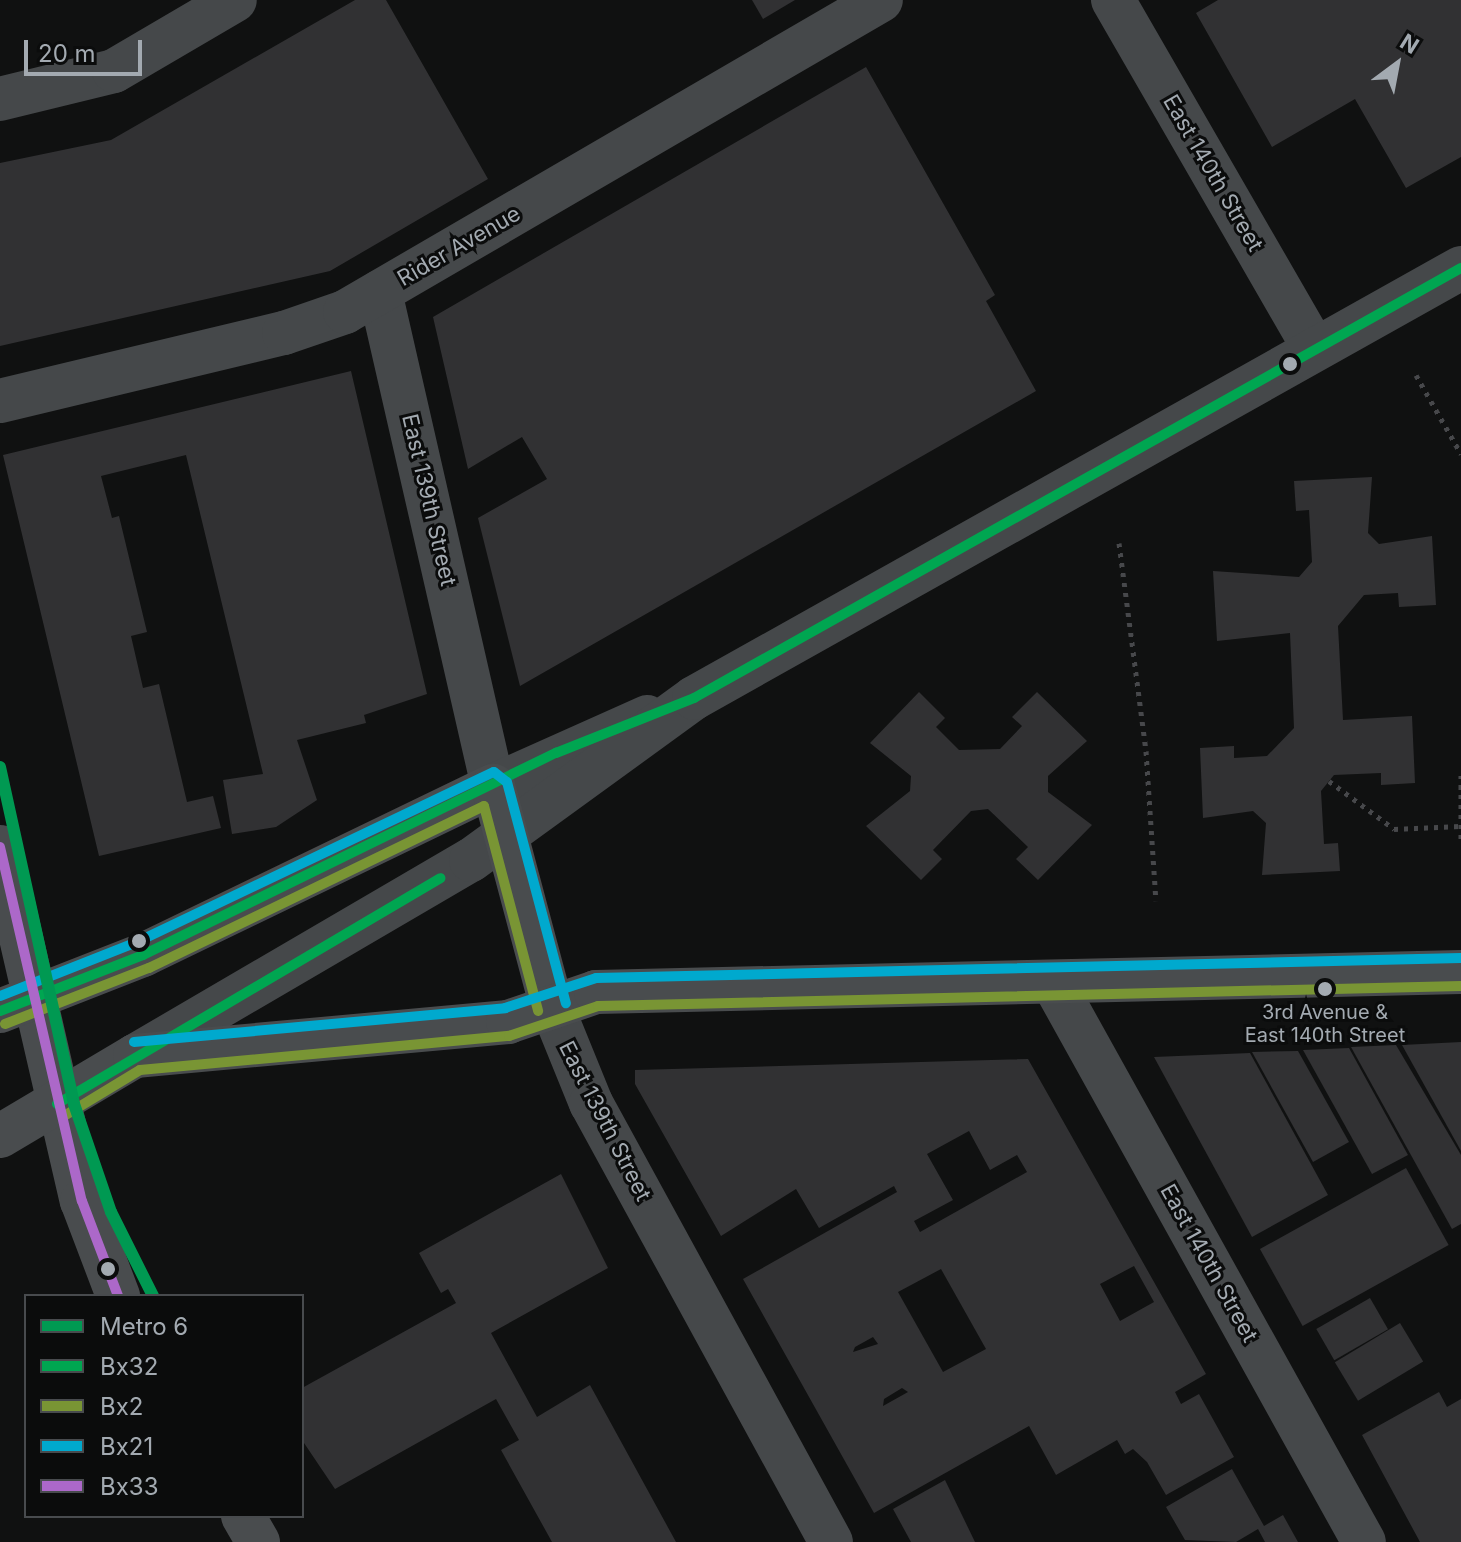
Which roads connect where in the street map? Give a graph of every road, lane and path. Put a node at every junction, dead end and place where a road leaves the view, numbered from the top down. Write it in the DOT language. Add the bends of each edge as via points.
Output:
graph roads {
  1 [pos="235,0"];
  2 [pos="881,0"];
  3 [pos="1113,0"];
  4 [pos="0,99"];
  5 [pos="1461,268"];
  6 [pos="380,292"];
  7 [pos="1313,346"];
  8 [pos="1416,375"];
  9 [pos="0,401"];
  10 [pos="1461,454"];
  11 [pos="1119,543"];
  12 [pos="694,698"];
  13 [pos="1461,775"];
  14 [pos="1329,781"];
  15 [pos="493,786"];
  16 [pos="1460,826"];
  17 [pos="506,837"];
  18 [pos="1461,839"];
  19 [pos="0,847"];
  20 [pos="1156,901"];
  21 [pos="1461,972"];
  22 [pos="1054,984"];
  23 [pos="18,1004"];
  24 [pos="552,1007"];
  25 [pos="135,1056"];
  26 [pos="57,1104"];
  27 [pos="0,1136"];
  28 [pos="117,1294"];
  29 [pos="244,1518"];
  30 [pos="258,1542"];
  31 [pos="831,1542"];
  32 [pos="1364,1542"];
  1 -- 4 [label="street" via="114,71"];
  2 -- 6 [label="street, Rider Avenue"];
  3 -- 7 [label="street, East 140th Street"];
  5 -- 7 [label="street"];
  6 -- 9 [label="street, Rider Avenue" via="284,333"];
  6 -- 15 [label="street, East 139th Street"];
  7 -- 12 [label="street"];
  8 -- 10 [label="path"];
  11 -- 20 [label="path" via="1146,751"];
  12 -- 15 [label="street"];
  12 -- 17 [label="street"];
  13 -- 16 [label="path"];
  14 -- 16 [label="path" via="1394,829"];
  15 -- 17 [label="main road, East 139th Street"];
  15 -- 23 [label="main road" via="143,955"];
  16 -- 18 [label="path"];
  17 -- 24 [label="main road, East 139th Street"];
  17 -- 25 [label="street"];
  19 -- 23 [label="main road"];
  21 -- 22 [label="main road"];
  22 -- 24 [label="main road" via="596,992"];
  22 -- 32 [label="street, East 140th Street"];
  23 -- 26 [label="main road"];
  24 -- 25 [label="main road" via="508,1022"];
  24 -- 31 [label="street, East 139th Street" via="591,1103"];
  25 -- 26 [label="main road"];
  26 -- 27 [label="main road"];
  26 -- 28 [label="main road"];
  29 -- 30 [label="main road"];
}
